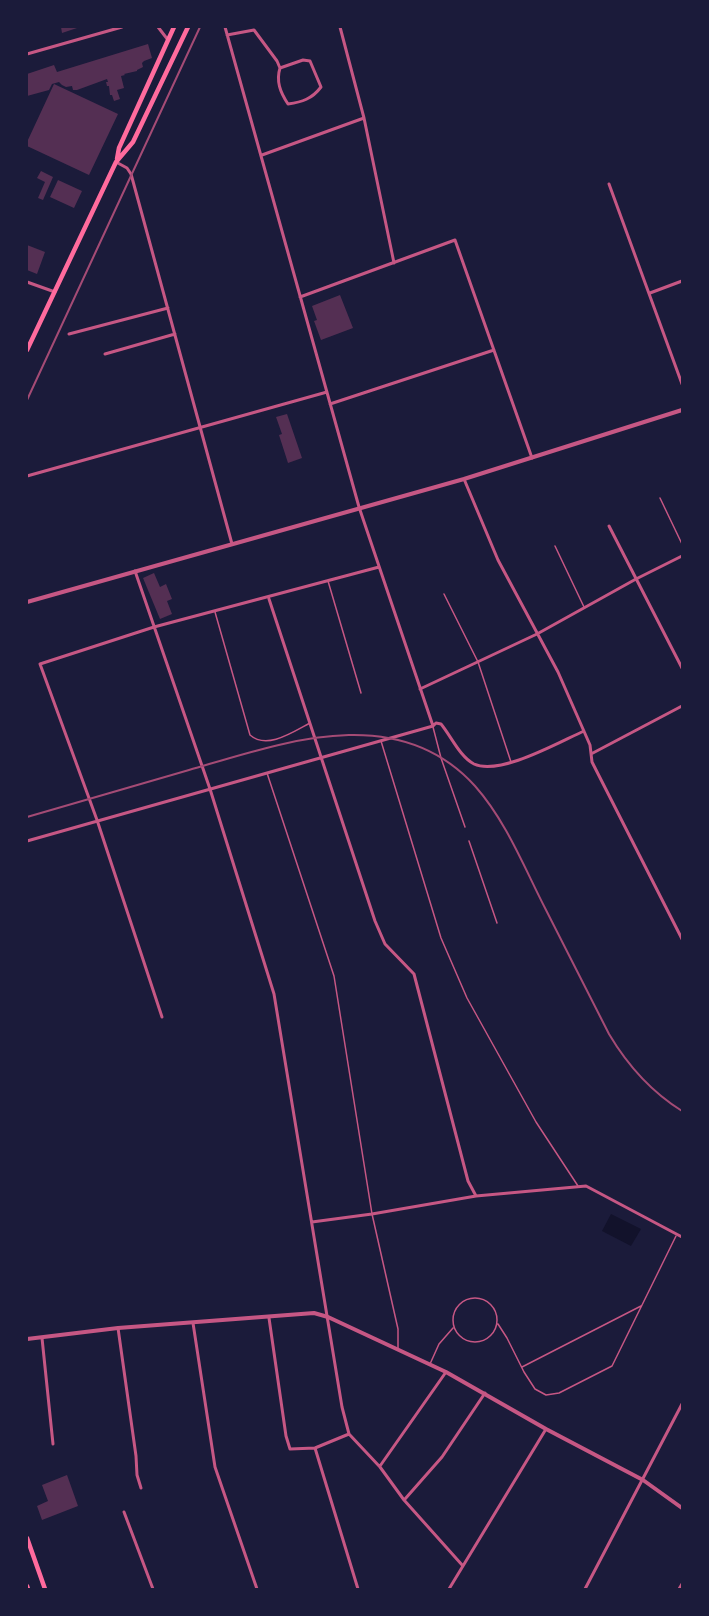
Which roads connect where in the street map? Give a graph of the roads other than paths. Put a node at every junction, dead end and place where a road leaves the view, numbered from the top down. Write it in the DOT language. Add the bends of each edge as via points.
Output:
graph roads {
  1 [pos="122,27"];
  2 [pos="158,27"];
  3 [pos="174,27"];
  4 [pos="189,27"];
  5 [pos="225,27"];
  6 [pos="340,27"];
  7 [pos="227,35"];
  8 [pos="168,41"];
  9 [pos="27,54"];
  10 [pos="280,68"];
  11 [pos="364,118"];
  12 [pos="262,155"];
  13 [pos="116,162"];
  14 [pos="609,184"];
  15 [pos="394,263"];
  16 [pos="682,281"];
  17 [pos="27,282"];
  18 [pos="55,292"];
  19 [pos="650,293"];
  20 [pos="300,297"];
  21 [pos="168,308"];
  22 [pos="69,334"];
  23 [pos="175,334"];
  24 [pos="27,350"];
  25 [pos="494,350"];
  26 [pos="105,354"];
  27 [pos="682,384"];
  28 [pos="327,392"];
  29 [pos="330,405"];
  30 [pos="682,410"];
  31 [pos="200,428"];
  32 [pos="532,458"];
  33 [pos="27,476"];
  34 [pos="464,479"];
  35 [pos="660,498"];
  36 [pos="359,507"];
  37 [pos="609,526"];
  38 [pos="232,544"];
  39 [pos="682,544"];
  40 [pos="555,546"];
  41 [pos="682,556"];
  42 [pos="379,567"];
  43 [pos="135,571"];
  44 [pos="636,579"];
  45 [pos="328,580"];
  46 [pos="444,594"];
  47 [pos="269,598"];
  48 [pos="27,602"];
  49 [pos="584,606"];
  50 [pos="215,611"];
  51 [pos="154,627"];
  52 [pos="537,634"];
  53 [pos="478,662"];
  54 [pos="682,668"];
  55 [pos="420,689"];
  56 [pos="361,693"];
  57 [pos="682,706"];
  58 [pos="310,723"];
  59 [pos="433,726"];
  60 [pos="584,731"];
  61 [pos="380,740"];
  62 [pos="591,754"];
  63 [pos="322,757"];
  64 [pos="512,763"];
  65 [pos="267,773"];
  66 [pos="210,789"];
  67 [pos="97,820"];
  68 [pos="465,827"];
  69 [pos="27,841"];
  70 [pos="469,841"];
  71 [pos="497,923"];
  72 [pos="682,939"];
  73 [pos="162,1017"];
  74 [pos="578,1186"];
  75 [pos="476,1196"];
  76 [pos="372,1214"];
  77 [pos="312,1222"];
  78 [pos="677,1234"];
  79 [pos="682,1237"];
  80 [pos="643,1305"];
  81 [pos="328,1317"];
  82 [pos="268,1318"];
  83 [pos="193,1323"];
  84 [pos="498,1324"];
  85 [pos="453,1327"];
  86 [pos="118,1328"];
  87 [pos="42,1338"];
  88 [pos="27,1339"];
  89 [pos="399,1350"];
  90 [pos="430,1365"];
  91 [pos="521,1368"];
  92 [pos="446,1372"];
  93 [pos="485,1393"];
  94 [pos="682,1404"];
  95 [pos="546,1429"];
  96 [pos="348,1434"];
  97 [pos="53,1444"];
  98 [pos="315,1448"];
  99 [pos="380,1467"];
  100 [pos="643,1480"];
  101 [pos="141,1488"];
  102 [pos="404,1500"];
  103 [pos="682,1508"];
  104 [pos="124,1512"];
  105 [pos="27,1538"];
  106 [pos="463,1566"];
  107 [pos="682,1584"];
  108 [pos="45,1589"];
  109 [pos="153,1589"];
  110 [pos="256,1589"];
  111 [pos="358,1589"];
  112 [pos="449,1589"];
  113 [pos="585,1589"];
  114 [pos="679,1589"];
  1 -- 9 [label="street"];
  2 -- 8 [label="street"];
  3 -- 8 [label="main road"];
  4 -- 13 [label="main road" via="133,142"];
  5 -- 7 [label="street"];
  6 -- 11 [label="street"];
  7 -- 10 [label="street" via="254,30"];
  7 -- 12 [label="street"];
  8 -- 13 [label="main road"];
  10 -- 10 [label="street" via="277,77 288,104 314,96 321,87 310,61"];
  11 -- 12 [label="street"];
  11 -- 15 [label="street"];
  12 -- 20 [label="street"];
  13 -- 18 [label="main road"];
  13 -- 21 [label="street" via="131,174"];
  14 -- 19 [label="street"];
  15 -- 20 [label="street"];
  15 -- 25 [label="street" via="455,240"];
  16 -- 19 [label="street"];
  17 -- 18 [label="street"];
  18 -- 24 [label="main road"];
  19 -- 27 [label="street"];
  20 -- 28 [label="street"];
  21 -- 22 [label="street"];
  21 -- 23 [label="street"];
  23 -- 26 [label="street"];
  23 -- 31 [label="street"];
  25 -- 29 [label="street"];
  25 -- 32 [label="street"];
  28 -- 29 [label="street"];
  28 -- 31 [label="street"];
  29 -- 36 [label="street"];
  30 -- 32 [label="street"];
  31 -- 33 [label="street"];
  31 -- 38 [label="street"];
  32 -- 34 [label="street"];
  34 -- 36 [label="street"];
  34 -- 52 [label="street" via="498,560"];
  35 -- 39 [label="lane"];
  36 -- 38 [label="street"];
  36 -- 42 [label="street"];
  37 -- 44 [label="street"];
  38 -- 43 [label="street"];
  40 -- 49 [label="lane"];
  41 -- 44 [label="street"];
  42 -- 45 [label="street"];
  42 -- 55 [label="street"];
  43 -- 48 [label="street"];
  43 -- 51 [label="street"];
  44 -- 49 [label="street"];
  44 -- 54 [label="street"];
  45 -- 47 [label="street"];
  45 -- 56 [label="lane"];
  46 -- 53 [label="lane"];
  47 -- 50 [label="street"];
  47 -- 58 [label="street"];
  49 -- 52 [label="street"];
  50 -- 51 [label="street"];
  50 -- 58 [label="lane" via="250,735 264,741 274,740"];
  51 -- 66 [label="street"];
  51 -- 67 [label="street" via="40,664"];
  52 -- 53 [label="street"];
  52 -- 60 [label="street"];
  53 -- 55 [label="street"];
  53 -- 64 [label="lane"];
  55 -- 59 [label="street"];
  57 -- 62 [label="street"];
  58 -- 63 [label="street"];
  59 -- 61 [label="street"];
  59 -- 64 [label="street" via="441,724 472,763"];
  59 -- 68 [label="lane"];
  60 -- 62 [label="street"];
  60 -- 64 [label="street"];
  61 -- 63 [label="street"];
  61 -- 74 [label="lane" via="445,948 467,998 536,1122"];
  62 -- 72 [label="street"];
  63 -- 65 [label="street"];
  63 -- 75 [label="street" via="375,921 385,944 414,974 468,1181"];
  65 -- 66 [label="street"];
  65 -- 76 [label="lane" via="334,976"];
  66 -- 67 [label="street"];
  66 -- 77 [label="street" via="274,994"];
  67 -- 69 [label="street"];
  67 -- 73 [label="street"];
  70 -- 71 [label="lane"];
  74 -- 75 [label="street"];
  74 -- 78 [label="street" via="586,1186"];
  75 -- 76 [label="street"];
  76 -- 77 [label="street"];
  76 -- 89 [label="lane" via="398,1329"];
  77 -- 81 [label="street"];
  78 -- 79 [label="street"];
  78 -- 80 [label="lane"];
  80 -- 91 [label="lane"];
  80 -- 91 [label="lane" via="612,1366 601,1372 559,1393 546,1395 535,1389"];
  81 -- 82 [label="street" via="314,1313"];
  81 -- 89 [label="street"];
  81 -- 96 [label="street"];
  82 -- 83 [label="street"];
  82 -- 98 [label="street" via="290,1449"];
  83 -- 86 [label="street"];
  83 -- 110 [label="street" via="215,1467"];
  84 -- 85 [label="lane" via="492,1336 481,1342 469,1342"];
  84 -- 85 [label="lane" via="493,1306 476,1297 459,1304"];
  84 -- 91 [label="lane"];
  85 -- 90 [label="lane" via="439,1344"];
  86 -- 87 [label="street"];
  86 -- 101 [label="street"];
  87 -- 88 [label="street"];
  87 -- 97 [label="street"];
  89 -- 90 [label="street"];
  90 -- 92 [label="street"];
  92 -- 93 [label="street"];
  92 -- 99 [label="street"];
  93 -- 95 [label="street"];
  93 -- 102 [label="street" via="441,1457"];
  94 -- 100 [label="street"];
  95 -- 100 [label="street"];
  95 -- 106 [label="street"];
  96 -- 98 [label="street"];
  96 -- 99 [label="street"];
  98 -- 111 [label="street"];
  99 -- 102 [label="street"];
  100 -- 103 [label="street"];
  100 -- 113 [label="street"];
  102 -- 106 [label="street"];
  104 -- 109 [label="street"];
  105 -- 108 [label="main road"];
  106 -- 112 [label="street"];
  107 -- 114 [label="street"];
}
